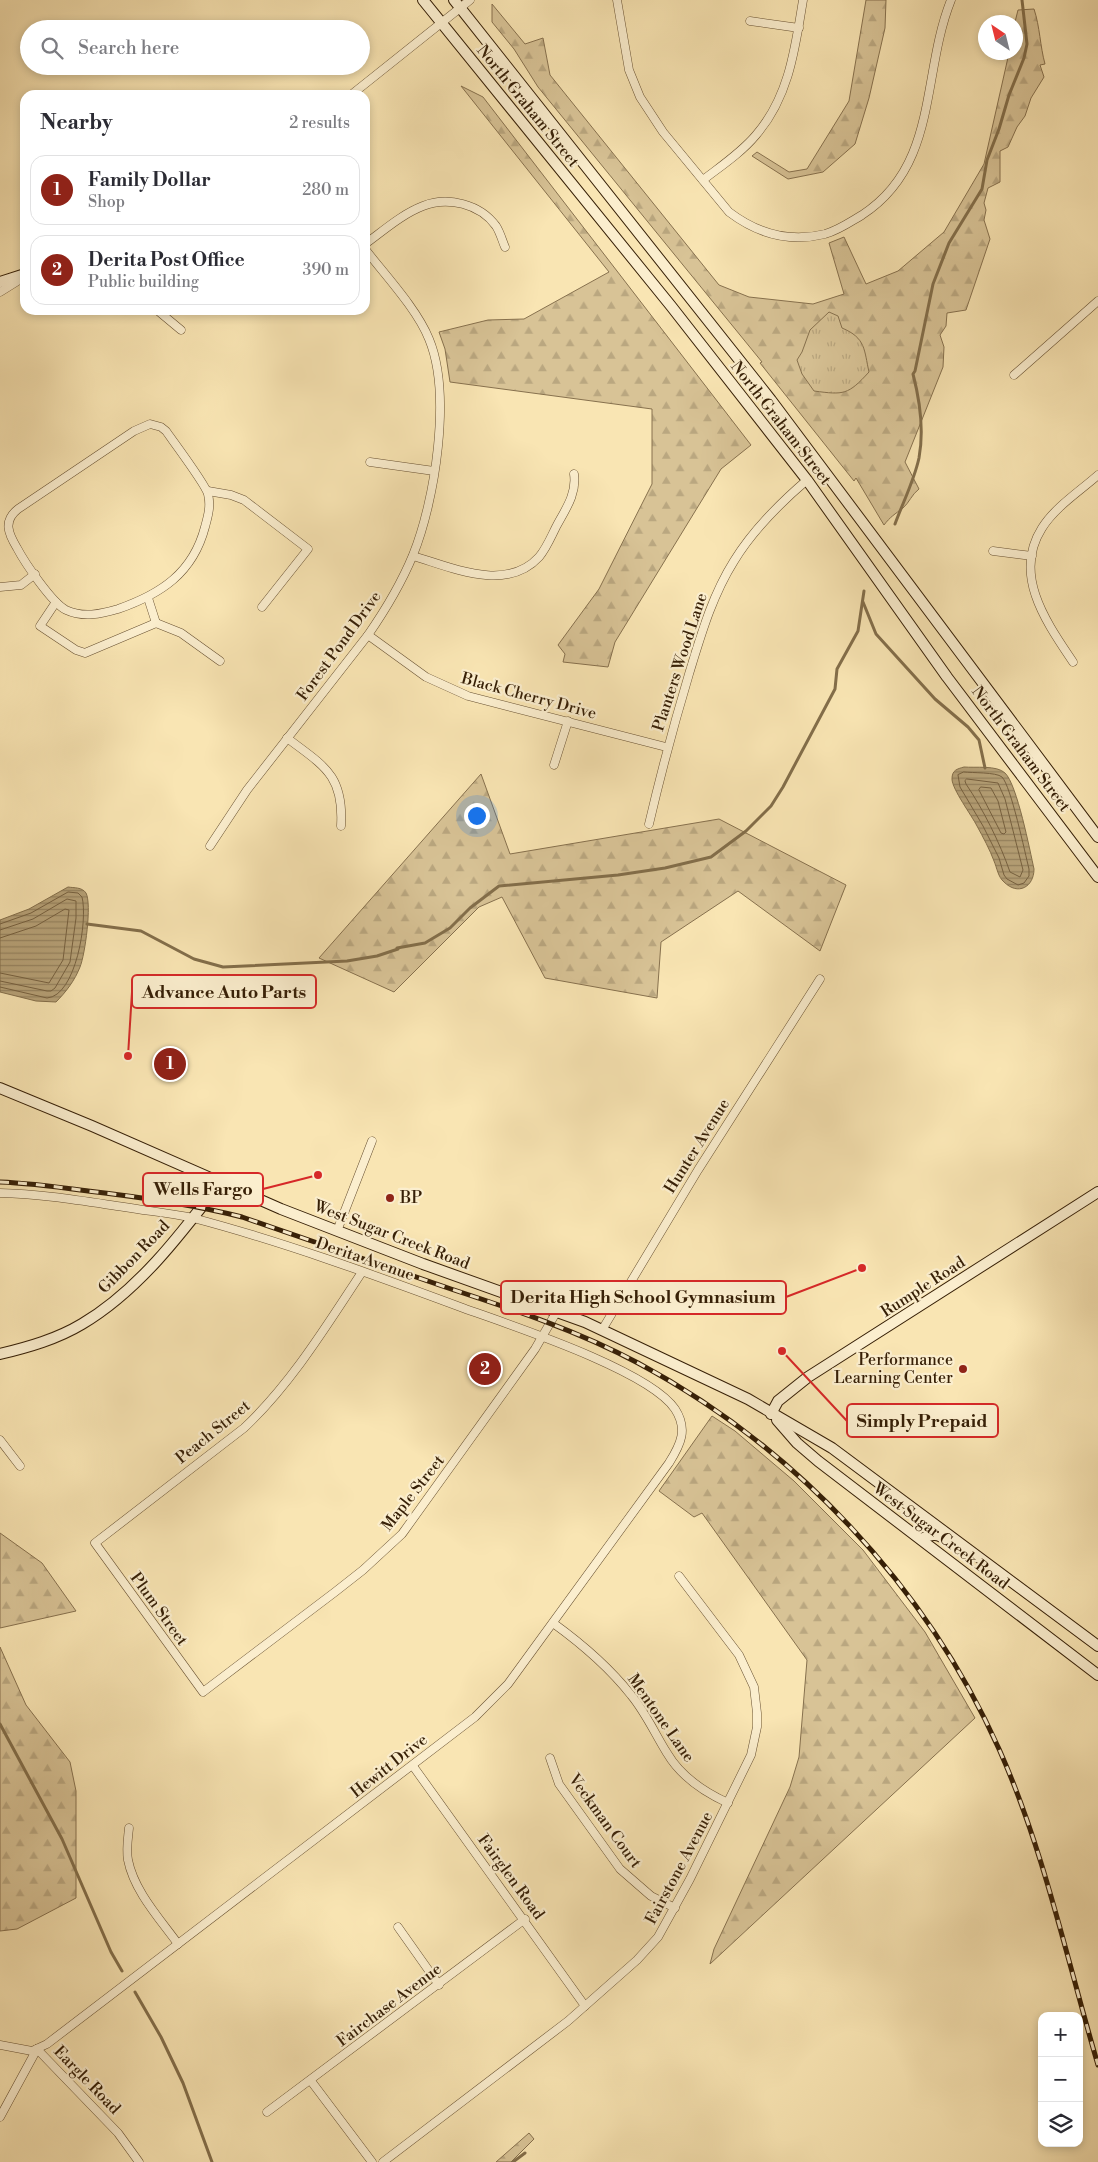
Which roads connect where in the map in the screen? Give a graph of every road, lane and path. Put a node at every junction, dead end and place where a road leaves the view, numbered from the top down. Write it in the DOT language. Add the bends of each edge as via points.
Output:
graph roads {
  1 [pos="422,0"];
  2 [pos="470,0"];
  3 [pos="616,0"];
  4 [pos="803,0"];
  5 [pos="952,0"];
  6 [pos="458,4"];
  7 [pos="750,21"];
  8 [pos="442,24"];
  9 [pos="799,28"];
  10 [pos="357,90"];
  11 [pos="703,180"];
  12 [pos="370,241"];
  13 [pos="505,247"];
  14 [pos="370,256"];
  15 [pos="20,276"];
  16 [pos="20,278"];
  17 [pos="0,282"];
  18 [pos="0,292"];
  19 [pos="1098,301"];
  20 [pos="163,315"];
  21 [pos="182,330"];
  22 [pos="1014,375"];
  23 [pos="370,462"];
  24 [pos="434,471"];
  25 [pos="574,474"];
  26 [pos="1098,475"];
  27 [pos="807,480"];
  28 [pos="208,491"];
  29 [pos="993,551"];
  30 [pos="413,556"];
  31 [pos="1032,556"];
  32 [pos="35,574"];
  33 [pos="0,587"];
  34 [pos="148,598"];
  35 [pos="56,602"];
  36 [pos="262,607"];
  37 [pos="156,623"];
  38 [pos="368,634"];
  39 [pos="220,661"];
  40 [pos="1073,662"];
  41 [pos="568,721"];
  42 [pos="287,738"];
  43 [pos="666,747"];
  44 [pos="554,765"];
  45 [pos="649,824"];
  46 [pos="341,826"];
  47 [pos="1098,837"];
  48 [pos="210,846"];
  49 [pos="1098,877"];
  50 [pos="820,979"];
  51 [pos="0,1088"];
  52 [pos="372,1141"];
  53 [pos="220,1183"];
  54 [pos="0,1192"];
  55 [pos="1098,1192"];
  56 [pos="192,1218"];
  57 [pos="337,1231"];
  58 [pos="362,1272"];
  59 [pos="557,1311"];
  60 [pos="602,1330"];
  61 [pos="543,1337"];
  62 [pos="0,1354"];
  63 [pos="771,1414"];
  64 [pos="683,1433"];
  65 [pos="0,1440"];
  66 [pos="20,1466"];
  67 [pos="921,1539"];
  68 [pos="95,1543"];
  69 [pos="981,1559"];
  70 [pos="679,1576"];
  71 [pos="553,1623"];
  72 [pos="1098,1646"];
  73 [pos="1098,1675"];
  74 [pos="202,1692"];
  75 [pos="550,1758"];
  76 [pos="413,1766"];
  77 [pos="728,1803"];
  78 [pos="129,1828"];
  79 [pos="675,1908"];
  80 [pos="525,1919"];
  81 [pos="398,1927"];
  82 [pos="178,1944"];
  83 [pos="439,1985"];
  84 [pos="586,2006"];
  85 [pos="0,2045"];
  86 [pos="37,2049"];
  87 [pos="311,2082"];
  88 [pos="267,2112"];
  89 [pos="0,2117"];
  90 [pos="139,2162"];
  91 [pos="372,2162"];
  92 [pos="383,2162"];
  1 -- 8 [label="main road, North Graham Street"];
  2 -- 6 [label="street"];
  3 -- 11 [label="street" via="629,70 640,98 652,118"];
  4 -- 9 [label="street"];
  5 -- 11 [label="street" via="945,18 916,150 900,180 870,210 828,233 806,238 779,236 759,231 729,212"];
  6 -- 8 [label="street"];
  6 -- 47 [label="main road, North Graham Street" via="771,400"];
  7 -- 9 [label="street"];
  8 -- 10 [label="street"];
  8 -- 27 [label="main road, North Graham Street" via="671,306"];
  9 -- 11 [label="street" via="790,72 778,103 746,146"];
  12 -- 13 [label="street" via="413,211 438,202 450,202 472,207 489,218"];
  14 -- 24 [label="street, Forest Pond Drive" via="419,321 434,353 439,405"];
  15 -- 17 [label="main road"];
  16 -- 18 [label="street"];
  19 -- 22 [label="street"];
  20 -- 21 [label="street"];
  23 -- 24 [label="street"];
  24 -- 30 [label="street, Forest Pond Drive" via="425,519"];
  25 -- 30 [label="street" via="571,498 544,550 520,571 501,576 481,575"];
  26 -- 31 [label="street" via="1042,527"];
  27 -- 43 [label="street, Planters Wood Lane" via="765,519 722,582 702,630"];
  27 -- 49 [label="main road, North Graham Street" via="947,677"];
  28 -- 32 [label="street" via="166,431 155,425 143,426 12,514 8,525 11,538"];
  28 -- 34 [label="street" via="210,508 198,550 185,568"];
  28 -- 36 [label="street" via="244,500 308,549"];
  29 -- 31 [label="street"];
  30 -- 38 [label="street, Forest Pond Drive" via="398,589"];
  31 -- 40 [label="street" via="1030,574 1035,597"];
  32 -- 33 [label="street" via="21,585"];
  32 -- 35 [label="street"];
  34 -- 35 [label="street" via="98,614 74,613"];
  34 -- 37 [label="street"];
  35 -- 37 [label="street" via="40,626 85,653"];
  37 -- 39 [label="street" via="181,633"];
  38 -- 41 [label="street, Black Cherry Drive" via="426,676 447,687"];
  38 -- 42 [label="street, Forest Pond Drive"];
  41 -- 43 [label="street, Black Cherry Drive"];
  41 -- 44 [label="street"];
  42 -- 46 [label="street" via="331,775 340,796"];
  42 -- 48 [label="street, Forest Pond Drive"];
  43 -- 45 [label="street, Planters Wood Lane"];
  50 -- 60 [label="street, Hunter Avenue" via="698,1170"];
  51 -- 53 [label="main road, West Sugar Creek Road"];
  52 -- 57 [label="street"];
  53 -- 56 [label="main road, Gibbon Road"];
  53 -- 57 [label="main road, West Sugar Creek Road"];
  54 -- 56 [label="street, Derita Avenue" via="64,1198"];
  55 -- 63 [label="main road, Rumple Road" via="808,1377 778,1401"];
  56 -- 58 [label="street, Derita Avenue"];
  56 -- 62 [label="main road, Gibbon Road" via="157,1259 103,1310 64,1334"];
  57 -- 59 [label="main road, West Sugar Creek Road"];
  58 -- 61 [label="street, Derita Avenue"];
  58 -- 68 [label="street, Peach Street" via="300,1362 258,1415"];
  59 -- 60 [label="main road, West Sugar Creek Road"];
  59 -- 61 [label="street, Maple Street"];
  60 -- 63 [label="main road, West Sugar Creek Road" via="748,1399"];
  61 -- 64 [label="street, Derita Avenue" via="615,1369 659,1394 675,1409"];
  61 -- 74 [label="street, Maple Street" via="402,1534 363,1570"];
  63 -- 67 [label="main road, West Sugar Creek Road" via="818,1461"];
  63 -- 69 [label="main road, West Sugar Creek Road" via="832,1448"];
  64 -- 71 [label="street, Hewitt Drive" via="669,1462"];
  65 -- 66 [label="street"];
  67 -- 69 [label="main road" via="933,1533 941,1535 965,1553"];
  67 -- 73 [label="main road, West Sugar Creek Road"];
  68 -- 74 [label="street, Plum Street"];
  69 -- 72 [label="main road, West Sugar Creek Road"];
  70 -- 77 [label="street, Fairstone Avenue" via="734,1647 754,1687 757,1713 755,1741"];
  71 -- 76 [label="street, Hewitt Drive" via="494,1700"];
  71 -- 77 [label="street, Mentone Lane" via="595,1656 631,1694 667,1754 684,1774 712,1796"];
  75 -- 79 [label="street, Veckman Court" via="559,1784 620,1869 651,1896"];
  76 -- 80 [label="street, Fairglen Road"];
  76 -- 82 [label="street, Hewitt Drive"];
  77 -- 79 [label="street, Fairstone Avenue"];
  78 -- 82 [label="street" via="128,1858 133,1877"];
  79 -- 84 [label="street, Fairstone Avenue" via="658,1937"];
  80 -- 83 [label="street, Fairchase Avenue"];
  80 -- 84 [label="street, Fairglen Road"];
  81 -- 83 [label="street"];
  82 -- 86 [label="street, Hewitt Drive" via="58,2037"];
  83 -- 87 [label="street, Fairchase Avenue"];
  84 -- 92 [label="street, Fairstone Avenue"];
  85 -- 86 [label="street, Eargle Road"];
  86 -- 89 [label="street"];
  86 -- 90 [label="street, Eargle Road" via="118,2133"];
  87 -- 88 [label="street, Fairchase Avenue"];
  87 -- 91 [label="street"];
}
